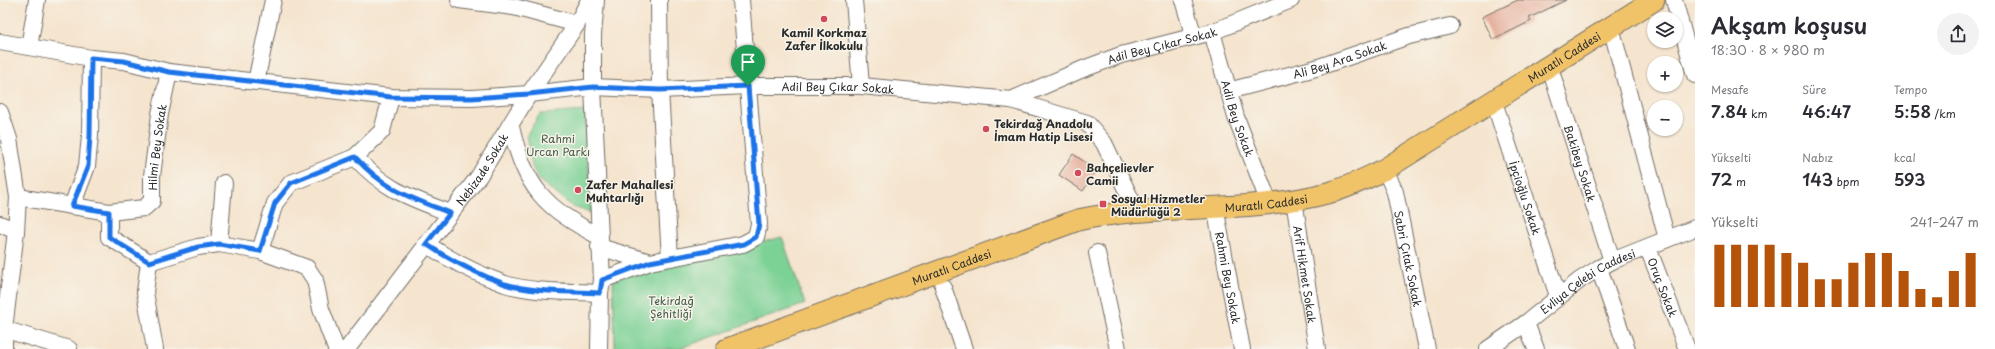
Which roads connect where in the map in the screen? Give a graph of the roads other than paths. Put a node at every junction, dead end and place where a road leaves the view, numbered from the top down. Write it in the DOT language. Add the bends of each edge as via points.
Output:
graph roads {
  1 [pos="37,0"];
  2 [pos="273,0"];
  3 [pos="589,0"];
  4 [pos="596,0"];
  5 [pos="659,0"];
  6 [pos="741,0"];
  7 [pos="854,0"];
  8 [pos="1182,0"];
  9 [pos="1291,0"];
  10 [pos="1654,0"];
  11 [pos="1674,0"];
  12 [pos="466,1"];
  13 [pos="514,3"];
  14 [pos="577,24"];
  15 [pos="1450,26"];
  16 [pos="1611,27"];
  17 [pos="1212,32"];
  18 [pos="1194,37"];
  19 [pos="0,42"];
  20 [pos="29,47"];
  21 [pos="91,58"];
  22 [pos="1549,65"];
  23 [pos="169,72"];
  24 [pos="1695,75"];
  25 [pos="256,82"];
  26 [pos="748,86"];
  27 [pos="860,86"];
  28 [pos="593,87"];
  29 [pos="660,90"];
  30 [pos="1228,90"];
  31 [pos="529,94"];
  32 [pos="391,97"];
  33 [pos="1493,99"];
  34 [pos="1011,100"];
  35 [pos="0,112"];
  36 [pos="511,126"];
  37 [pos="355,157"];
  38 [pos="1384,169"];
  39 [pos="224,183"];
  40 [pos="18,197"];
  41 [pos="1294,200"];
  42 [pos="1269,203"];
  43 [pos="72,206"];
  44 [pos="1215,207"];
  45 [pos="109,212"];
  46 [pos="1137,212"];
  47 [pos="450,213"];
  48 [pos="0,224"];
  49 [pos="1695,228"];
  50 [pos="16,231"];
  51 [pos="1667,239"];
  52 [pos="599,242"];
  53 [pos="219,244"];
  54 [pos="426,244"];
  55 [pos="1648,248"];
  56 [pos="260,251"];
  57 [pos="1097,253"];
  58 [pos="670,258"];
  59 [pos="149,262"];
  60 [pos="650,262"];
  61 [pos="1606,265"];
  62 [pos="601,286"];
  63 [pos="943,287"];
  64 [pos="1558,296"];
  65 [pos="1526,323"];
  66 [pos="2,329"];
  67 [pos="737,347"];
  68 [pos="4,349"];
  69 [pos="69,349"];
  70 [pos="155,349"];
  71 [pos="336,349"];
  72 [pos="347,349"];
  73 [pos="599,349"];
  74 [pos="964,349"];
  75 [pos="1118,349"];
  76 [pos="1242,349"];
  77 [pos="1317,349"];
  78 [pos="1427,349"];
  79 [pos="1488,349"];
  80 [pos="1536,349"];
  81 [pos="1627,349"];
  82 [pos="1687,349"];
  1 -- 20 [label="street"];
  2 -- 25 [label="street"];
  3 -- 14 [label="street, Nebizade Sokak"];
  4 -- 28 [label="street"];
  5 -- 29 [label="street"];
  6 -- 26 [label="street"];
  7 -- 27 [label="street"];
  8 -- 18 [label="street"];
  9 -- 17 [label="street, Adil Bey Çıkar Sokak"];
  10 -- 16 [label="main road, Muratlı Caddesi"];
  11 -- 24 [label="street"];
  12 -- 13 [label="street"];
  13 -- 14 [label="street"];
  14 -- 31 [label="street, Nebizade Sokak"];
  15 -- 30 [label="street, Ali Bey Ara Sokak" via="1409,36 1316,68"];
  16 -- 22 [label="main road, Muratlı Caddesi"];
  16 -- 51 [label="street"];
  17 -- 18 [label="street, Adil Bey Çıkar Sokak"];
  17 -- 30 [label="street, Adil Bey Sokak"];
  18 -- 34 [label="street, Adil Bey Çıkar Sokak" via="1121,55"];
  19 -- 20 [label="street, Adil Bey Çıkar Sokak"];
  20 -- 21 [label="street, Adil Bey Çıkar Sokak"];
  21 -- 23 [label="street, Adil Bey Çıkar Sokak" via="124,61"];
  21 -- 43 [label="street" via="88,166"];
  22 -- 33 [label="main road, Muratlı Caddesi"];
  22 -- 61 [label="street, Bakibey Sokak"];
  23 -- 25 [label="street, Adil Bey Çıkar Sokak"];
  23 -- 45 [label="street, Hilmi Bey Sokak" via="160,114 152,176 152,201 144,208"];
  25 -- 32 [label="street, Adil Bey Çıkar Sokak"];
  26 -- 27 [label="street, Adil Bey Çıkar Sokak"];
  26 -- 29 [label="street, Adil Bey Çıkar Sokak"];
  26 -- 58 [label="street" via="759,224 756,237 744,244"];
  27 -- 34 [label="street, Adil Bey Çıkar Sokak"];
  28 -- 29 [label="street, Adil Bey Çıkar Sokak"];
  28 -- 31 [label="street, Adil Bey Çıkar Sokak"];
  28 -- 52 [label="street"];
  29 -- 58 [label="street"];
  30 -- 42 [label="street, Adil Bey Sokak"];
  31 -- 32 [label="street, Adil Bey Çıkar Sokak" via="472,98"];
  31 -- 36 [label="street, Nebizade Sokak"];
  32 -- 37 [label="street" via="382,131"];
  33 -- 38 [label="main road, Muratlı Caddesi"];
  33 -- 64 [label="street, İpçioğlu Sokak"];
  34 -- 46 [label="street, Adil Bey Çıkar Sokak" via="1087,123 1104,143"];
  35 -- 40 [label="street" via="9,139"];
  36 -- 47 [label="street, Nebizade Sokak" via="479,176"];
  36 -- 52 [label="street" via="517,152 529,181 544,200"];
  37 -- 47 [label="street" via="371,174 389,187"];
  37 -- 56 [label="street" via="291,183 275,203"];
  38 -- 41 [label="main road, Muratlı Caddesi" via="1332,192"];
  38 -- 78 [label="street, Sabri Çıtak Sokak" via="1395,192"];
  39 -- 53 [label="street"];
  40 -- 43 [label="street, Hilmi Bey Sokak"];
  40 -- 50 [label="street"];
  41 -- 42 [label="main road, Muratlı Caddesi"];
  41 -- 77 [label="street, Arif Hikmet Sokak"];
  42 -- 44 [label="main road, Muratlı Caddesi"];
  43 -- 45 [label="street, Hilmi Bey Sokak"];
  44 -- 46 [label="main road, Muratlı Caddesi"];
  44 -- 76 [label="street, Rahmi Bey Sokak"];
  45 -- 59 [label="street" via="109,237"];
  46 -- 67 [label="main road, Muratlı Caddesi" via="1078,220"];
  47 -- 54 [label="street, Nebizade Sokak"];
  48 -- 50 [label="street"];
  49 -- 51 [label="street, Evliya Çelebi Caddesi"];
  50 -- 66 [label="street"];
  51 -- 55 [label="street, Evliya Çelebi Caddesi"];
  52 -- 60 [label="street"];
  52 -- 62 [label="street"];
  53 -- 56 [label="street"];
  53 -- 59 [label="street" via="198,247"];
  54 -- 62 [label="street" via="452,261 506,284 535,289"];
  54 -- 72 [label="street, Nebizade Sokak"];
  55 -- 61 [label="street, Evliya Çelebi Caddesi"];
  55 -- 82 [label="street, Oruç Sokak"];
  56 -- 71 [label="street" via="307,268 315,280 321,309"];
  57 -- 75 [label="street"];
  58 -- 60 [label="street"];
  59 -- 70 [label="street" via="145,292"];
  60 -- 62 [label="street"];
  61 -- 64 [label="street, Evliya Çelebi Caddesi"];
  61 -- 81 [label="street, Bakibey Sokak"];
  62 -- 73 [label="street"];
  63 -- 74 [label="street"];
  64 -- 65 [label="street, Evliya Çelebi Caddesi"];
  65 -- 79 [label="street, Evliya Çelebi Caddesi"];
  65 -- 80 [label="street"];
  66 -- 68 [label="street"];
  66 -- 69 [label="street"];
}
